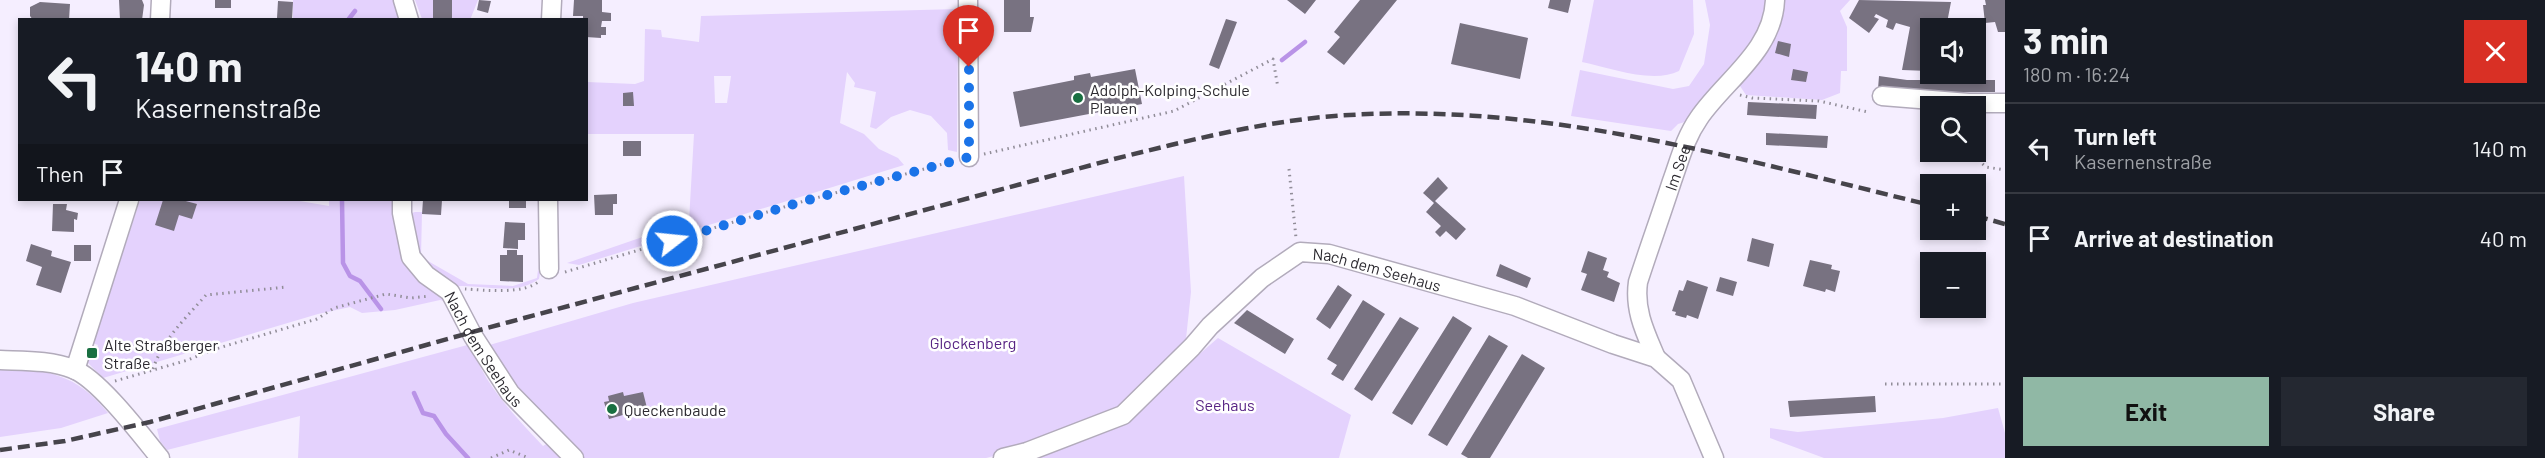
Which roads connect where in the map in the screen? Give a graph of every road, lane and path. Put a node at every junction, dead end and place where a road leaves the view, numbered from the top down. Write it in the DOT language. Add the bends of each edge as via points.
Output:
graph roads {
  1 [pos="161,0"];
  2 [pos="403,0"];
  3 [pos="552,0"];
  4 [pos="969,0"];
  5 [pos="1775,0"];
  6 [pos="160,18"];
  7 [pos="408,18"];
  8 [pos="551,18"];
  9 [pos="1278,88"];
  10 [pos="1740,95"];
  11 [pos="1882,96"];
  12 [pos="2005,102"];
  13 [pos="1868,112"];
  14 [pos="969,157"];
  15 [pos="1980,162"];
  16 [pos="1289,169"];
  17 [pos="2005,170"];
  18 [pos="129,201"];
  19 [pos="402,201"];
  20 [pos="548,201"];
  21 [pos="1300,252"];
  22 [pos="548,266"];
  23 [pos="287,287"];
  24 [pos="450,292"];
  25 [pos="1656,358"];
  26 [pos="0,360"];
  27 [pos="153,369"];
  28 [pos="75,370"];
  29 [pos="1886,384"];
  30 [pos="2005,384"];
  31 [pos="96,386"];
  32 [pos="160,458"];
  33 [pos="491,458"];
  34 [pos="529,458"];
  35 [pos="574,458"];
  36 [pos="1004,458"];
  37 [pos="1714,458"];
  1 -- 6 [label="street"];
  2 -- 7 [label="street"];
  3 -- 8 [label="street"];
  4 -- 14 [label="street"];
  5 -- 25 [label="street, Im See" via="1774,11 1754,54 1699,117 1683,146 1638,282 1636,300"];
  9 -- 14 [label="path" via="1273,59 1174,111"];
  10 -- 13 [label="path" via="1819,101"];
  11 -- 12 [label="street"];
  14 -- 22 [label="path" via="567,272"];
  15 -- 17 [label="path" via="1986,167"];
  16 -- 21 [label="path"];
  18 -- 28 [label="street"];
  19 -- 24 [label="street, Nach dem Seehaus" via="411,257 426,275"];
  20 -- 22 [label="street"];
  21 -- 25 [label="street, Nach dem Seehaus" via="1329,254 1515,306"];
  21 -- 36 [label="street, Nach dem Seehaus" via="1262,278 1123,415"];
  22 -- 24 [label="path" via="536,284 507,291"];
  23 -- 27 [label="path" via="206,295 170,334"];
  24 -- 27 [label="path" via="411,298 380,296"];
  24 -- 35 [label="street, Nach dem Seehaus" via="510,393"];
  25 -- 37 [label="street, Nach dem Seehaus" via="1682,380"];
  26 -- 28 [label="street" via="51,363"];
  27 -- 31 [label="path"];
  28 -- 31 [label="street"];
  29 -- 30 [label="path"];
  31 -- 32 [label="street"];
  33 -- 34 [label="path" via="509,450"];
}
